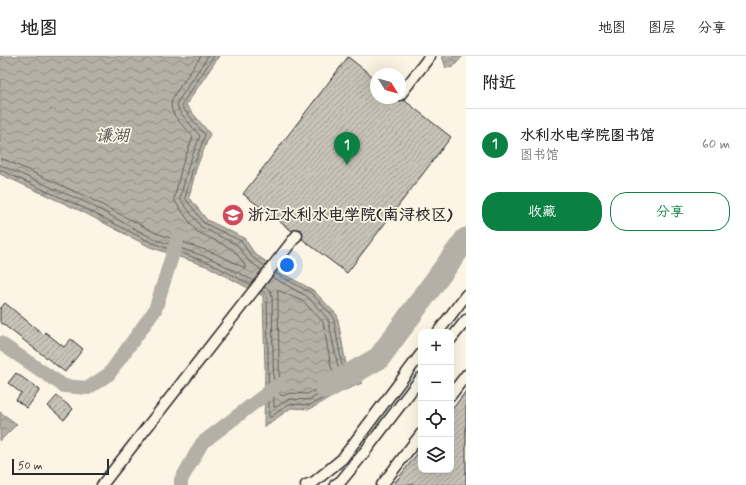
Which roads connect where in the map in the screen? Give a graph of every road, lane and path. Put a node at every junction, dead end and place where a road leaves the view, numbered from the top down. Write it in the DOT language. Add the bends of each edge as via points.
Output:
graph roads {
  1 [pos="428,58"];
  2 [pos="406,87"];
  3 [pos="297,235"];
  4 [pos="466,295"];
  5 [pos="462,307"];
  6 [pos="466,320"];
  7 [pos="441,329"];
  8 [pos="454,335"];
  9 [pos="418,358"];
  10 [pos="466,375"];
  11 [pos="418,382"];
  12 [pos="454,391"];
  13 [pos="419,437"];
  14 [pos="102,485"];
  15 [pos="306,485"];
  16 [pos="335,485"];
  17 [pos="382,485"];
  1 -- 2 [label="street"];
  3 -- 14 [label="street"];
  4 -- 5 [label="street"];
  5 -- 7 [label="street"];
  6 -- 8 [label="street"];
  9 -- 15 [label="street" via="342,459 314,482"];
  10 -- 12 [label="street"];
  11 -- 16 [label="street" via="360,458"];
  13 -- 17 [label="street"];
}
